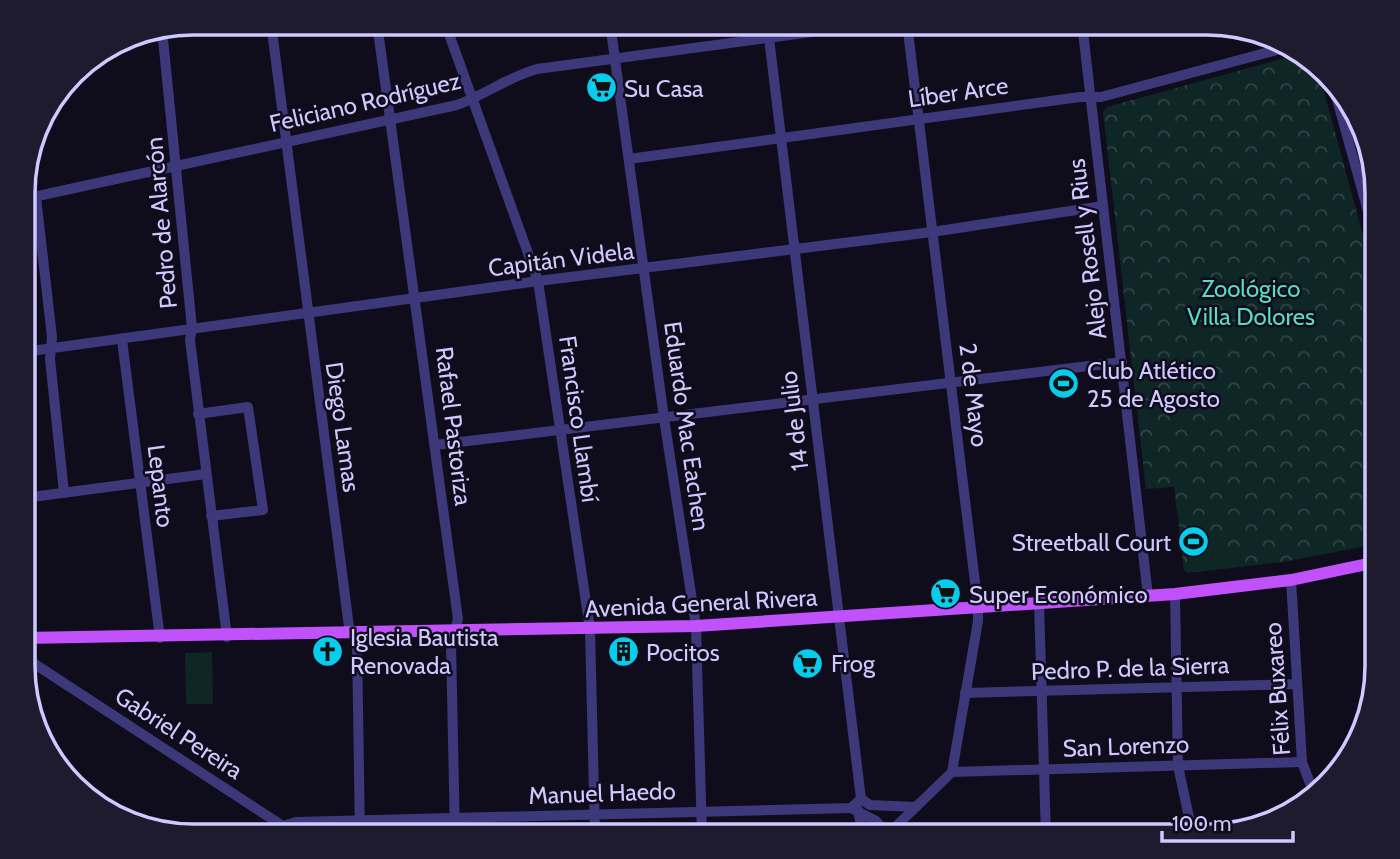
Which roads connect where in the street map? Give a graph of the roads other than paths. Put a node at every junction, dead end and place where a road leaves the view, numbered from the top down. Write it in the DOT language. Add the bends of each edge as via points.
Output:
graph roads {
  1 [pos="272,35"];
  2 [pos="379,35"];
  3 [pos="450,35"];
  4 [pos="612,35"];
  5 [pos="791,35"];
  6 [pos="909,35"];
  7 [pos="1083,35"];
  8 [pos="163,38"];
  9 [pos="769,38"];
  10 [pos="1275,50"];
  11 [pos="615,59"];
  12 [pos="1090,97"];
  13 [pos="474,99"];
  14 [pos="1339,107"];
  15 [pos="919,118"];
  16 [pos="391,119"];
  17 [pos="782,136"];
  18 [pos="284,143"];
  19 [pos="629,159"];
  20 [pos="177,165"];
  21 [pos="35,197"];
  22 [pos="1365,201"];
  23 [pos="1103,206"];
  24 [pos="932,232"];
  25 [pos="35,234"];
  26 [pos="795,249"];
  27 [pos="644,270"];
  28 [pos="538,281"];
  29 [pos="416,299"];
  30 [pos="307,313"];
  31 [pos="192,328"];
  32 [pos="122,340"];
  33 [pos="51,348"];
  34 [pos="35,350"];
  35 [pos="1122,362"];
  36 [pos="951,383"];
  37 [pos="812,400"];
  38 [pos="198,414"];
  39 [pos="664,418"];
  40 [pos="559,431"];
  41 [pos="435,445"];
  42 [pos="206,474"];
  43 [pos="138,483"];
  44 [pos="64,493"];
  45 [pos="35,497"];
  46 [pos="211,516"];
  47 [pos="1365,565"];
  48 [pos="1291,580"];
  49 [pos="1175,594"];
  50 [pos="1148,596"];
  51 [pos="1039,603"];
  52 [pos="978,607"];
  53 [pos="839,617"];
  54 [pos="696,626"];
  55 [pos="590,629"];
  56 [pos="453,633"];
  57 [pos="351,634"];
  58 [pos="226,637"];
  59 [pos="35,638"];
  60 [pos="160,638"];
  61 [pos="37,666"];
  62 [pos="1297,684"];
  63 [pos="1176,687"];
  64 [pos="1041,691"];
  65 [pos="965,693"];
  66 [pos="1301,762"];
  67 [pos="1178,766"];
  68 [pos="1044,770"];
  69 [pos="952,772"];
  70 [pos="1311,785"];
  71 [pos="861,799"];
  72 [pos="916,807"];
  73 [pos="855,809"];
  74 [pos="701,811"];
  75 [pos="594,815"];
  76 [pos="455,818"];
  77 [pos="359,819"];
  78 [pos="281,824"];
  79 [pos="359,824"];
  80 [pos="455,824"];
  81 [pos="594,824"];
  82 [pos="702,824"];
  83 [pos="859,824"];
  84 [pos="879,824"];
  85 [pos="899,824"];
  86 [pos="1046,824"];
  87 [pos="1190,824"];
  1 -- 18 [label="street, Diego Lamas"];
  2 -- 16 [label="street, Rafael Pastoriza"];
  3 -- 13 [label="street, Francisco Llambí"];
  4 -- 11 [label="street, Eduardo Mac Eachen"];
  5 -- 9 [label="street, Feliciano Rodríguez"];
  6 -- 15 [label="street, 2 de Mayo"];
  7 -- 12 [label="street, Alejo Rosell y Rius"];
  8 -- 20 [label="street, Pedro de Alarcón"];
  9 -- 11 [label="street, Feliciano Rodríguez"];
  9 -- 17 [label="street, 14 de Julio"];
  10 -- 12 [label="street, Líber Arce"];
  11 -- 13 [label="street, Feliciano Rodríguez" via="537,69"];
  11 -- 19 [label="street, Eduardo Mac Eachen"];
  12 -- 15 [label="street, Líber Arce"];
  12 -- 23 [label="street, Alejo Rosell y Rius"];
  13 -- 16 [label="street, Feliciano Rodríguez"];
  13 -- 28 [label="street, Francisco Llambí"];
  14 -- 22 [label="street"];
  15 -- 17 [label="street, Líber Arce"];
  15 -- 24 [label="street, 2 de Mayo"];
  16 -- 18 [label="street, Feliciano Rodríguez"];
  16 -- 29 [label="street, Rafael Pastoriza"];
  17 -- 19 [label="street, Líber Arce"];
  17 -- 26 [label="street, 14 de Julio"];
  18 -- 20 [label="street, Feliciano Rodríguez"];
  18 -- 30 [label="street, Diego Lamas"];
  19 -- 27 [label="street, Eduardo Mac Eachen"];
  20 -- 21 [label="street, Feliciano Rodríguez"];
  20 -- 31 [label="street, Pedro de Alarcón"];
  23 -- 24 [label="street, Capitán Videla"];
  23 -- 35 [label="street, Alejo Rosell y Rius"];
  24 -- 26 [label="street, Capitán Videla"];
  24 -- 36 [label="street, 2 de Mayo"];
  25 -- 33 [label="street"];
  26 -- 27 [label="street, Capitán Videla"];
  26 -- 37 [label="street, 14 de Julio"];
  27 -- 28 [label="street, Capitán Videla"];
  27 -- 39 [label="street, Eduardo Mac Eachen"];
  28 -- 29 [label="street, Capitán Videla"];
  28 -- 40 [label="street, Francisco Llambí"];
  29 -- 30 [label="street, Capitán Videla"];
  29 -- 41 [label="street, Rafael Pastoriza"];
  30 -- 31 [label="street, Capitán Videla"];
  30 -- 57 [label="street, Diego Lamas"];
  31 -- 32 [label="street, Capitán Videla"];
  31 -- 38 [label="street, Pedro de Alarcón"];
  32 -- 33 [label="street, Capitán Videla"];
  32 -- 43 [label="street, Lepanto"];
  33 -- 34 [label="street, Capitán Videla"];
  33 -- 44 [label="street"];
  35 -- 36 [label="street"];
  35 -- 50 [label="street, Alejo Rosell y Rius"];
  36 -- 37 [label="street"];
  36 -- 52 [label="street, 2 de Mayo"];
  37 -- 39 [label="street"];
  37 -- 53 [label="street, 14 de Julio"];
  38 -- 42 [label="street, Pedro de Alarcón"];
  38 -- 46 [label="street" via="248,407 263,510"];
  39 -- 40 [label="street"];
  39 -- 54 [label="street, Eduardo Mac Eachen"];
  40 -- 41 [label="street"];
  40 -- 55 [label="street, Francisco Llambí"];
  41 -- 56 [label="street, Rafael Pastoriza" via="458,619"];
  42 -- 43 [label="street"];
  42 -- 46 [label="street, Pedro de Alarcón"];
  43 -- 44 [label="street"];
  43 -- 60 [label="street, Lepanto"];
  44 -- 45 [label="street"];
  46 -- 58 [label="street, Pedro de Alarcón"];
  47 -- 48 [label="main road, Avenida General Rivera"];
  48 -- 49 [label="main road, Avenida General Rivera"];
  48 -- 62 [label="street, Félix Buxareo"];
  49 -- 50 [label="main road, Avenida General Rivera"];
  49 -- 63 [label="street"];
  50 -- 51 [label="main road, Avenida General Rivera"];
  51 -- 52 [label="main road, Avenida General Rivera"];
  51 -- 64 [label="street"];
  52 -- 53 [label="main road, Avenida General Rivera"];
  52 -- 65 [label="street, 2 de Mayo"];
  53 -- 54 [label="main road, Avenida General Rivera"];
  53 -- 71 [label="street, 14 de Julio"];
  54 -- 55 [label="main road, Avenida General Rivera"];
  54 -- 74 [label="street, Eduardo Mac Eachen"];
  55 -- 56 [label="main road, Avenida General Rivera"];
  55 -- 75 [label="street, Francisco Llambí"];
  56 -- 57 [label="main road, Avenida General Rivera"];
  56 -- 76 [label="street, Rafael Pastoriza"];
  57 -- 58 [label="main road, Avenida General Rivera"];
  57 -- 77 [label="street, Diego Lamas" via="357,643"];
  58 -- 60 [label="main road, Avenida General Rivera"];
  59 -- 60 [label="main road, Avenida General Rivera"];
  61 -- 78 [label="street, Gabriel Pereira"];
  62 -- 63 [label="street, Pedro P. de la Sierra"];
  62 -- 66 [label="street, Félix Buxareo"];
  63 -- 64 [label="street, Pedro P. de la Sierra"];
  63 -- 67 [label="street"];
  64 -- 65 [label="street, Pedro P. de la Sierra"];
  64 -- 68 [label="street"];
  65 -- 69 [label="street, 2 de Mayo"];
  66 -- 67 [label="street, San Lorenzo"];
  66 -- 70 [label="street, Félix Buxareo"];
  67 -- 68 [label="street, San Lorenzo"];
  67 -- 87 [label="street"];
  68 -- 69 [label="street, San Lorenzo"];
  68 -- 86 [label="street"];
  69 -- 72 [label="street"];
  71 -- 72 [label="street" via="870,805"];
  71 -- 73 [label="street"];
  72 -- 85 [label="street"];
  73 -- 74 [label="street, Manuel Haedo"];
  73 -- 83 [label="street"];
  73 -- 84 [label="street"];
  74 -- 75 [label="street, Manuel Haedo"];
  74 -- 82 [label="street, Eduardo Mac Eachen"];
  75 -- 76 [label="street, Manuel Haedo"];
  75 -- 81 [label="street, Francisco Llambí"];
  76 -- 77 [label="street, Manuel Haedo"];
  76 -- 80 [label="street, Rafael Pastoriza"];
  77 -- 78 [label="street, Manuel Haedo"];
  77 -- 79 [label="street, Diego Lamas"];
}
